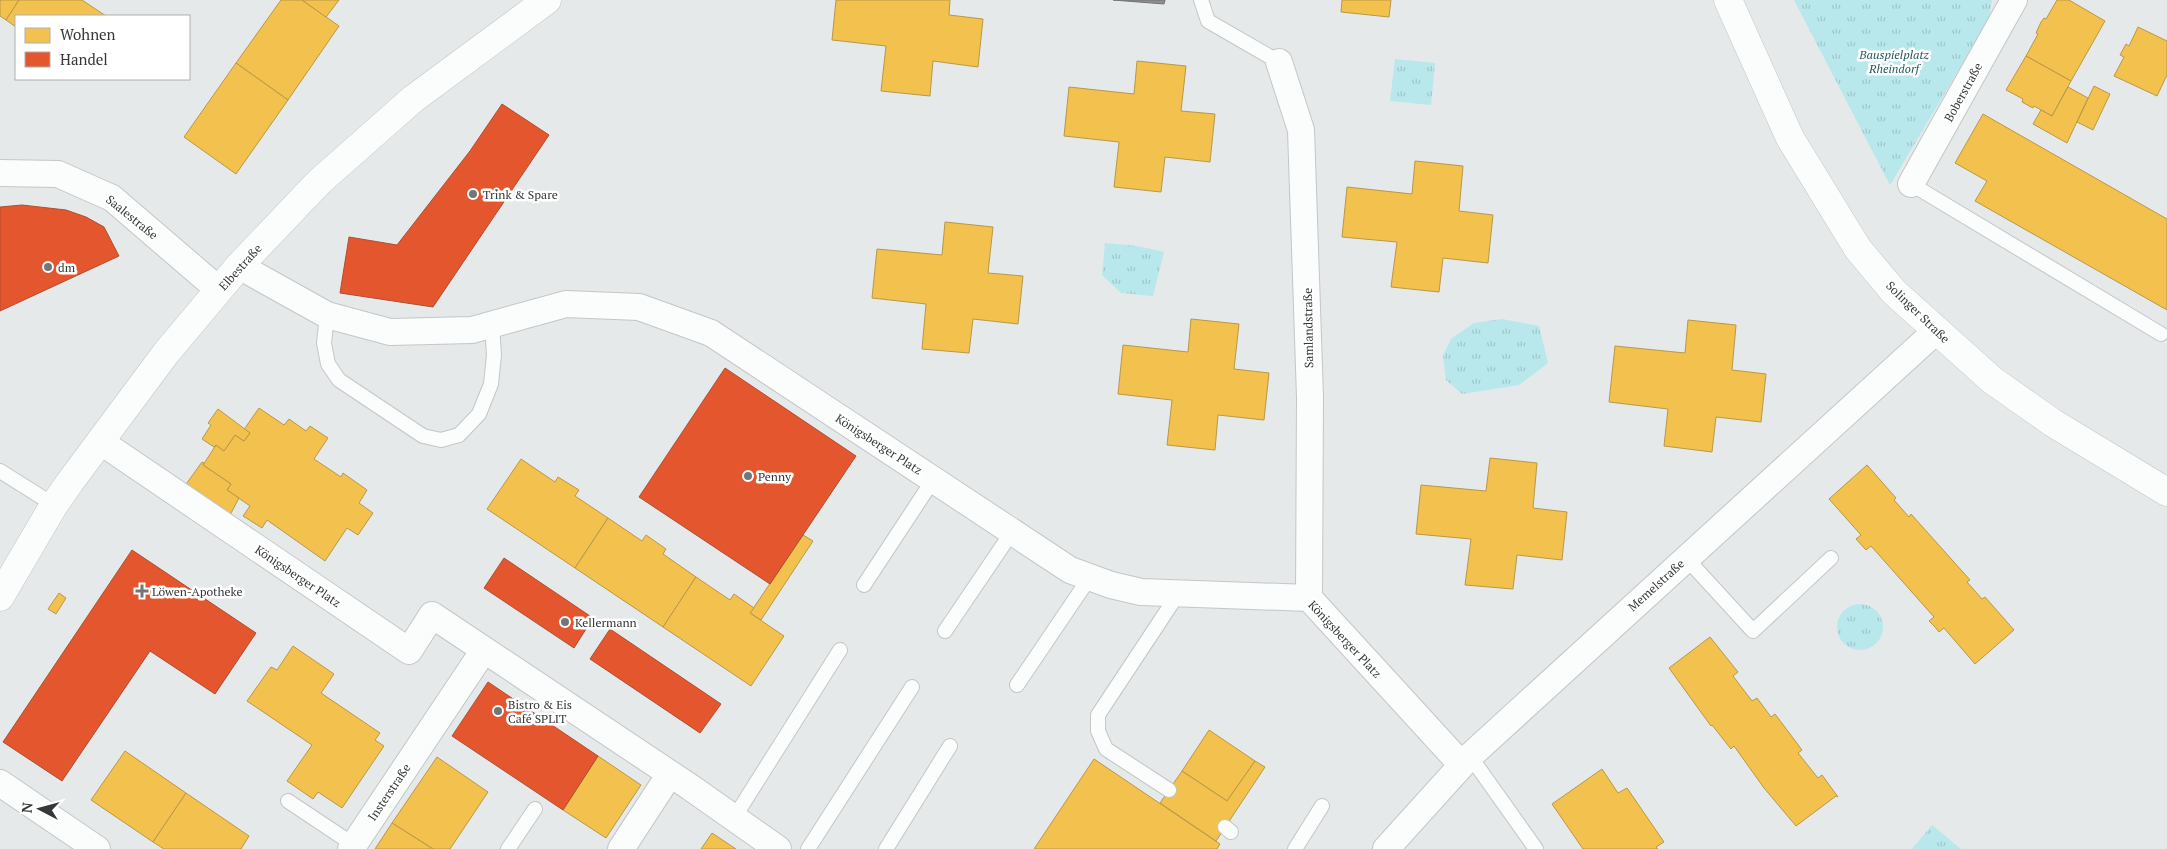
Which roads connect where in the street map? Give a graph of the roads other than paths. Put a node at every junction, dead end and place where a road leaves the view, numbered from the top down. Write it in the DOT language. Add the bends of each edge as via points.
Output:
graph roads {
  1 [pos="547,0"];
  2 [pos="1201,0"];
  3 [pos="1728,0"];
  4 [pos="2014,0"];
  5 [pos="1279,62"];
  6 [pos="0,173"];
  7 [pos="1912,184"];
  8 [pos="239,266"];
  9 [pos="219,290"];
  10 [pos="326,315"];
  11 [pos="492,325"];
  12 [pos="1936,331"];
  13 [pos="2161,334"];
  14 [pos="101,442"];
  15 [pos="0,471"];
  16 [pos="933,480"];
  17 [pos="2167,492"];
  18 [pos="54,505"];
  19 [pos="1012,532"];
  20 [pos="1686,558"];
  21 [pos="1831,558"];
  22 [pos="1090,578"];
  23 [pos="864,585"];
  24 [pos="1178,594"];
  25 [pos="0,597"];
  26 [pos="1308,598"];
  27 [pos="945,631"];
  28 [pos="484,650"];
  29 [pos="840,650"];
  30 [pos="1017,686"];
  31 [pos="912,687"];
  32 [pos="950,746"];
  33 [pos="1466,760"];
  34 [pos="680,781"];
  35 [pos="0,783"];
  36 [pos="1169,790"];
  37 [pos="288,802"];
  38 [pos="1322,806"];
  39 [pos="535,809"];
  40 [pos="734,818"];
  41 [pos="353,847"];
  42 [pos="97,849"];
  43 [pos="508,849"];
  44 [pos="621,849"];
  45 [pos="778,849"];
  46 [pos="808,849"];
  47 [pos="886,849"];
  48 [pos="1295,849"];
  49 [pos="1386,849"];
  50 [pos="1536,849"];
  1 -- 8 [label="main road, Elbestraße" via="413,99 319,182"];
  2 -- 5 [label="lane" via="1208,21"];
  3 -- 12 [label="main road, Solinger Straße" via="1790,138 1858,250 1894,292"];
  4 -- 7 [label="street, Boberstraße"];
  5 -- 26 [label="street, Samlandstraße" via="1301,130 1309,387"];
  6 -- 9 [label="street, Saalestraße" via="58,174 112,198"];
  7 -- 13 [label="lane"];
  8 -- 9 [label="main road, Elbestraße"];
  8 -- 10 [label="street, Königsberger Platz"];
  9 -- 14 [label="main road, Elbestraße" via="166,353"];
  10 -- 11 [label="street, Königsberger Platz" via="390,332 472,330"];
  10 -- 11 [label="lane" via="324,343 328,364 339,380 423,436 441,440 459,435 479,414 491,384 494,355"];
  11 -- 16 [label="street, Königsberger Platz" via="566,304 639,307 711,334"];
  12 -- 17 [label="main road, Solinger Straße" via="1992,380 2053,423"];
  12 -- 20 [label="street, Memelstraße"];
  14 -- 18 [label="main road, Elbestraße"];
  14 -- 28 [label="street, Königsberger Platz" via="409,651 432,615"];
  15 -- 18 [label="lane"];
  16 -- 19 [label="street, Königsberger Platz"];
  16 -- 23 [label="lane"];
  18 -- 25 [label="main road, Elbestraße"];
  19 -- 22 [label="street, Königsberger Platz" via="1070,570"];
  19 -- 27 [label="lane"];
  20 -- 21 [label="lane" via="1753,631"];
  20 -- 33 [label="street, Memelstraße"];
  22 -- 24 [label="street, Königsberger Platz" via="1141,592"];
  22 -- 30 [label="lane"];
  24 -- 26 [label="street, Königsberger Platz"];
  24 -- 36 [label="lane" via="1098,715 1098,731 1106,749"];
  26 -- 33 [label="street, Königsberger Platz"];
  28 -- 34 [label="street, Königsberger Platz"];
  28 -- 41 [label="street, Insterstraße"];
  29 -- 40 [label="lane"];
  31 -- 46 [label="lane"];
  32 -- 47 [label="lane"];
  33 -- 49 [label="street, Memelstraße"];
  33 -- 50 [label="lane"];
  34 -- 40 [label="street, Königsberger Platz"];
  34 -- 44 [label="street"];
  35 -- 42 [label="street"];
  37 -- 41 [label="lane"];
  38 -- 48 [label="lane"];
  39 -- 43 [label="lane"];
  40 -- 45 [label="street, Königsberger Platz"];
}
